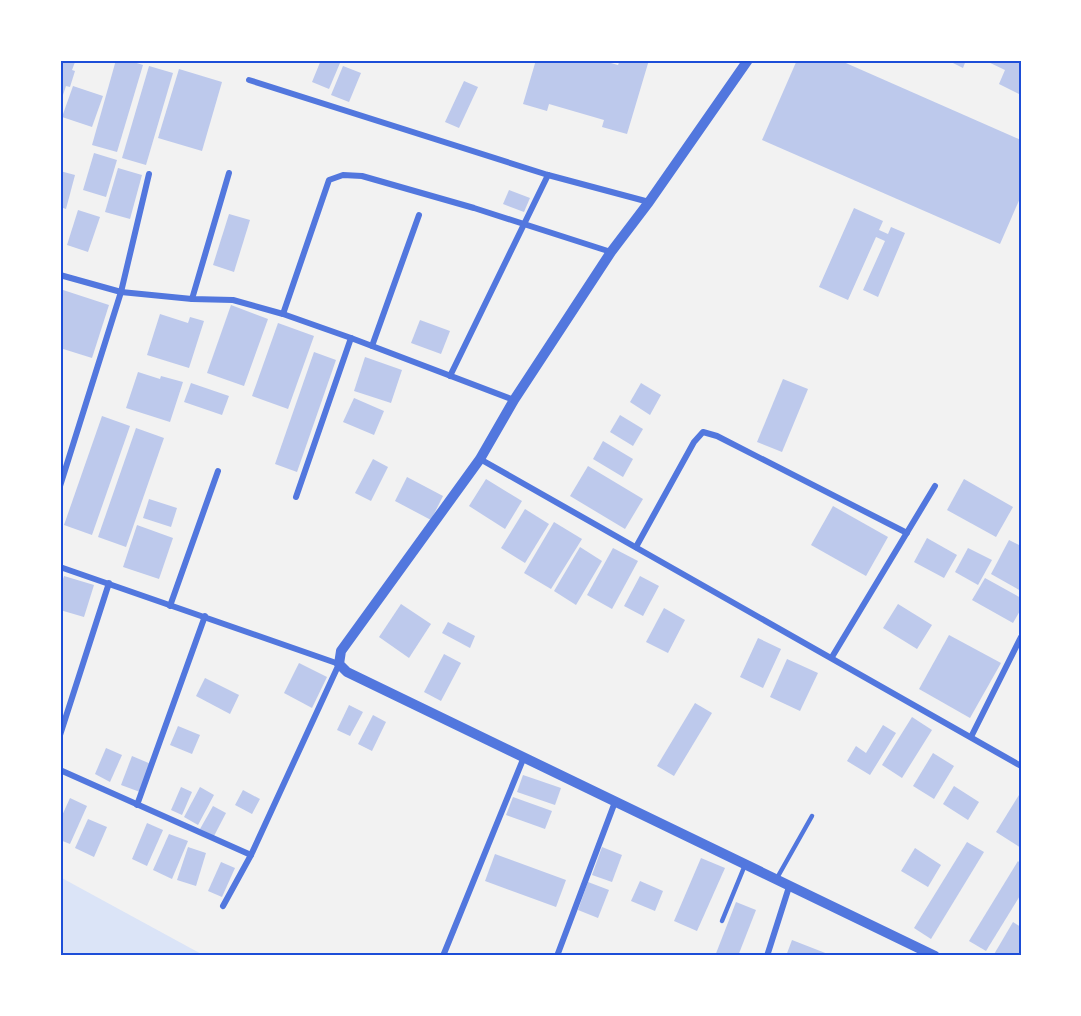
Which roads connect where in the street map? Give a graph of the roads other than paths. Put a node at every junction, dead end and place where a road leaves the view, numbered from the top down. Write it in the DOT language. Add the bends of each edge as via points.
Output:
graph roads {
  1 [pos="748,60"];
  2 [pos="249,80"];
  3 [pos="229,173"];
  4 [pos="150,174"];
  5 [pos="548,175"];
  6 [pos="649,202"];
  7 [pos="419,214"];
  8 [pos="525,224"];
  9 [pos="611,252"];
  10 [pos="60,274"];
  11 [pos="121,292"];
  12 [pos="192,299"];
  13 [pos="283,314"];
  14 [pos="351,338"];
  15 [pos="372,346"];
  16 [pos="450,376"];
  17 [pos="514,400"];
  18 [pos="480,459"];
  19 [pos="218,471"];
  20 [pos="60,486"];
  21 [pos="935,486"];
  22 [pos="296,497"];
  23 [pos="907,533"];
  24 [pos="636,547"];
  25 [pos="60,567"];
  26 [pos="109,583"];
  27 [pos="170,606"];
  28 [pos="205,616"];
  29 [pos="1021,637"];
  30 [pos="832,657"];
  31 [pos="339,664"];
  32 [pos="60,712"];
  33 [pos="67,717"];
  34 [pos="60,735"];
  35 [pos="971,737"];
  36 [pos="525,757"];
  37 [pos="1021,766"];
  38 [pos="60,770"];
  39 [pos="615,802"];
  40 [pos="137,805"];
  41 [pos="812,816"];
  42 [pos="251,855"];
  43 [pos="745,865"];
  44 [pos="776,880"];
  45 [pos="789,886"];
  46 [pos="222,906"];
  47 [pos="722,921"];
  48 [pos="443,956"];
  49 [pos="557,956"];
  50 [pos="767,956"];
  51 [pos="935,956"];
  1 -- 6 [label="street"];
  2 -- 5 [label="street"];
  3 -- 12 [label="street"];
  4 -- 11 [label="street"];
  5 -- 6 [label="street"];
  5 -- 8 [label="street"];
  6 -- 9 [label="street"];
  7 -- 15 [label="street"];
  8 -- 9 [label="street"];
  8 -- 13 [label="street" via="362,176 343,175 328,180"];
  8 -- 16 [label="street"];
  9 -- 17 [label="street"];
  10 -- 11 [label="street"];
  11 -- 12 [label="street"];
  11 -- 20 [label="street"];
  12 -- 13 [label="street" via="233,300"];
  13 -- 14 [label="street"];
  14 -- 15 [label="street"];
  14 -- 22 [label="street"];
  15 -- 16 [label="street"];
  16 -- 17 [label="street"];
  17 -- 18 [label="street"];
  18 -- 24 [label="street"];
  18 -- 31 [label="street" via="341,651"];
  19 -- 27 [label="street"];
  21 -- 23 [label="street"];
  23 -- 24 [label="street" via="717,436 702,432"];
  23 -- 30 [label="street"];
  24 -- 30 [label="street"];
  25 -- 26 [label="street"];
  26 -- 27 [label="street"];
  26 -- 33 [label="street"];
  27 -- 28 [label="street"];
  28 -- 31 [label="street"];
  28 -- 40 [label="street"];
  29 -- 35 [label="street"];
  30 -- 35 [label="street"];
  31 -- 36 [label="street" via="347,672"];
  31 -- 42 [label="street"];
  32 -- 33 [label="street"];
  33 -- 34 [label="street"];
  35 -- 37 [label="street"];
  36 -- 39 [label="street"];
  36 -- 48 [label="street"];
  38 -- 40 [label="street"];
  39 -- 43 [label="street"];
  39 -- 49 [label="street"];
  40 -- 42 [label="street"];
  41 -- 44 [label="lane"];
  42 -- 46 [label="street"];
  43 -- 44 [label="street"];
  43 -- 47 [label="lane"];
  44 -- 45 [label="street"];
  45 -- 50 [label="street"];
  45 -- 51 [label="street"];
}
